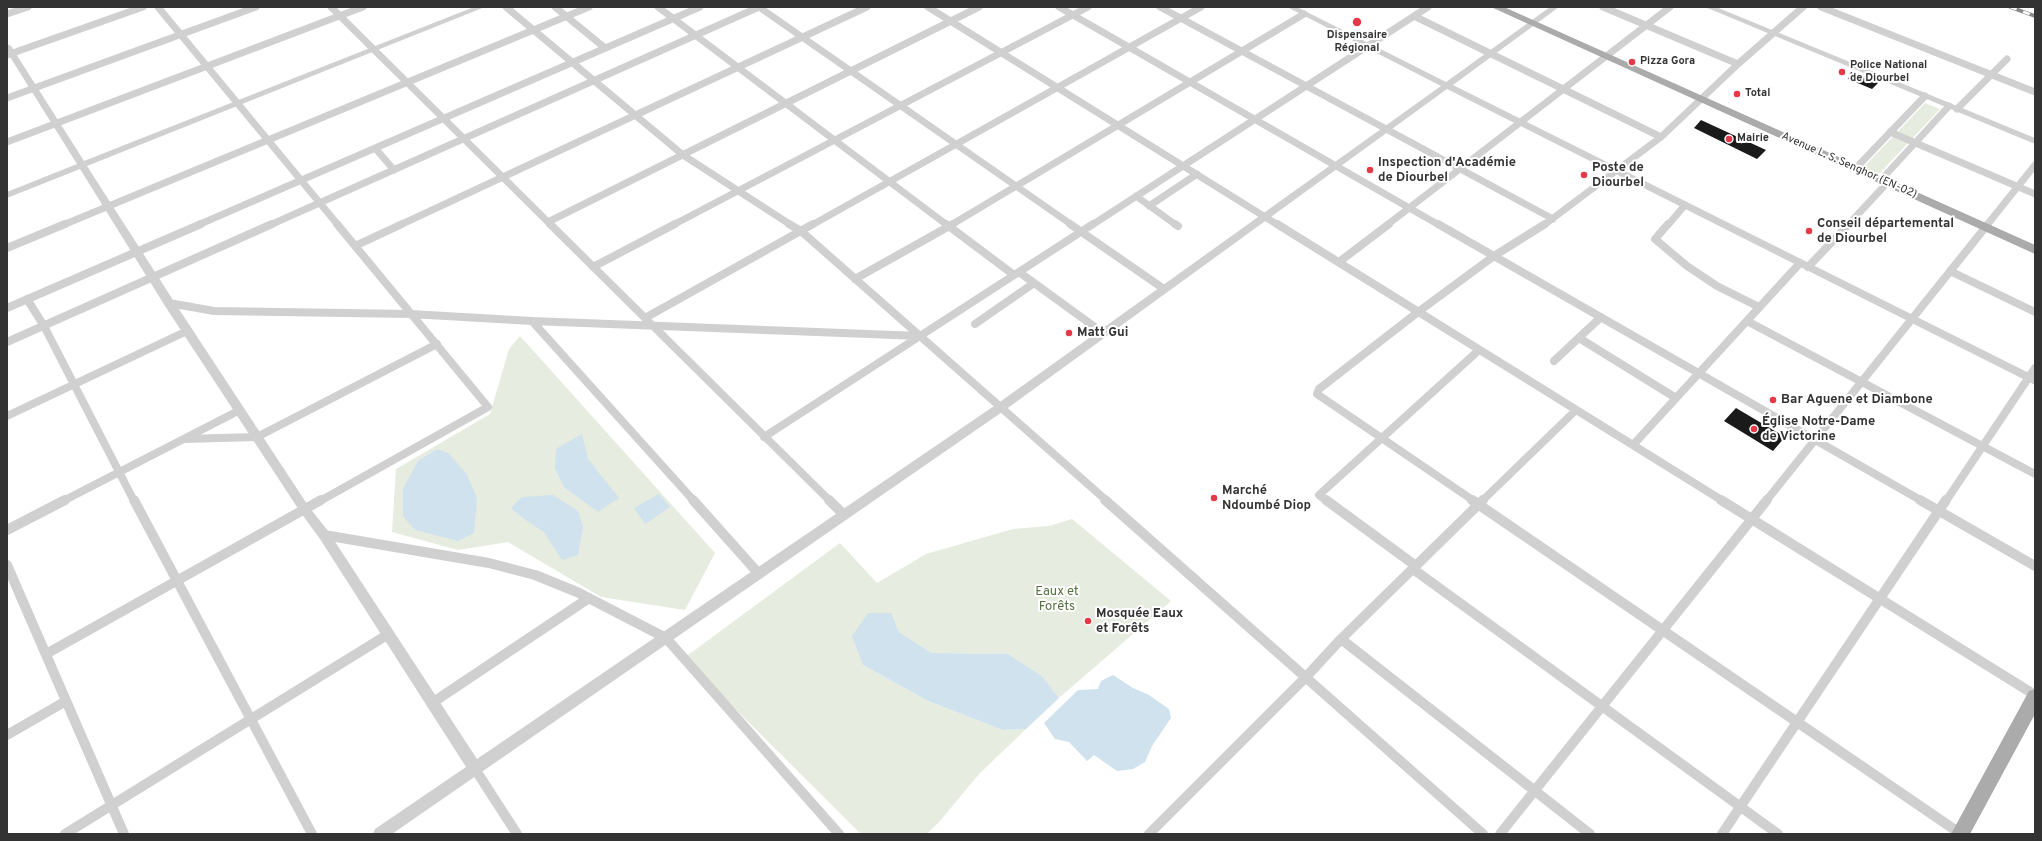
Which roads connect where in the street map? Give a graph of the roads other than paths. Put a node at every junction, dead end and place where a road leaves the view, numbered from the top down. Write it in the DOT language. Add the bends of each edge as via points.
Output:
graph roads {
  1 [pos="28,7"];
  2 [pos="143,7"];
  3 [pos="158,7"];
  4 [pos="256,7"];
  5 [pos="330,7"];
  6 [pos="364,7"];
  7 [pos="481,7"];
  8 [pos="506,7"];
  9 [pos="555,7"];
  10 [pos="589,7"];
  11 [pos="658,7"];
  12 [pos="700,7"];
  13 [pos="759,7"];
  14 [pos="867,7"];
  15 [pos="928,7"];
  16 [pos="979,7"];
  17 [pos="1059,7"];
  18 [pos="1088,7"];
  19 [pos="1160,7"];
  20 [pos="1201,7"];
  21 [pos="1291,7"];
  22 [pos="1428,7"];
  23 [pos="1496,7"];
  24 [pos="1555,7"];
  25 [pos="1603,7"];
  26 [pos="1670,7"];
  27 [pos="1709,7"];
  28 [pos="1803,7"];
  29 [pos="1821,7"];
  30 [pos="7,14"];
  31 [pos="1304,14"];
  32 [pos="1073,15"];
  33 [pos="340,16"];
  34 [pos="566,16"];
  35 [pos="1414,16"];
  36 [pos="673,18"];
  37 [pos="1181,18"];
  38 [pos="951,21"];
  39 [pos="1531,23"];
  40 [pos="1646,25"];
  41 [pos="534,30"];
  42 [pos="1773,33"];
  43 [pos="181,34"];
  44 [pos="696,35"];
  45 [pos="802,37"];
  46 [pos="1368,46"];
  47 [pos="1129,47"];
  48 [pos="605,48"];
  49 [pos="374,50"];
  50 [pos="8,51"];
  51 [pos="1242,51"];
  52 [pos="1001,53"];
  53 [pos="1490,53"];
  54 [pos="1606,56"];
  55 [pos="2007,59"];
  56 [pos="572,62"];
  57 [pos="1738,64"];
  58 [pos="207,66"];
  59 [pos="738,67"];
  60 [pos="851,71"];
  61 [pos="1990,74"];
  62 [pos="594,80"];
  63 [pos="407,82"];
  64 [pos="1189,82"];
  65 [pos="1446,85"];
  66 [pos="1306,86"];
  67 [pos="1057,87"];
  68 [pos="34,88"];
  69 [pos="1563,89"];
  70 [pos="2035,92"];
  71 [pos="1925,96"];
  72 [pos="7,98"];
  73 [pos="1701,100"];
  74 [pos="238,103"];
  75 [pos="786,103"];
  76 [pos="900,106"];
  77 [pos="1949,106"];
  78 [pos="1957,109"];
  79 [pos="636,115"];
  80 [pos="443,118"];
  81 [pos="1255,119"];
  82 [pos="1520,122"];
  83 [pos="56,123"];
  84 [pos="1116,124"];
  85 [pos="1386,129"];
  86 [pos="1890,132"];
  87 [pos="1661,137"];
  88 [pos="464,139"];
  89 [pos="268,140"];
  90 [pos="835,140"];
  91 [pos="2035,141"];
  92 [pos="7,142"];
  93 [pos="1916,143"];
  94 [pos="956,144"];
  95 [pos="375,148"];
  96 [pos="683,155"];
  97 [pos="82,165"];
  98 [pos="1335,165"];
  99 [pos="2035,165"];
  100 [pos="1183,166"];
  101 [pos="1460,169"];
  102 [pos="1855,169"];
  103 [pos="394,170"];
  104 [pos="1617,171"];
  105 [pos="1197,174"];
  106 [pos="502,177"];
  107 [pos="301,180"];
  108 [pos="890,181"];
  109 [pos="1884,182"];
  110 [pos="1016,186"];
  111 [pos="2018,186"];
  112 [pos="738,192"];
  113 [pos="2035,194"];
  114 [pos="7,195"];
  115 [pos="1136,196"];
  116 [pos="320,203"];
  117 [pos="108,206"];
  118 [pos="1149,206"];
  119 [pos="1685,206"];
  120 [pos="1409,208"];
  121 [pos="1265,216"];
  122 [pos="1553,219"];
  123 [pos="548,222"];
  124 [pos="949,226"];
  125 [pos="1178,226"];
  126 [pos="1985,227"];
  127 [pos="801,231"];
  128 [pos="1081,232"];
  129 [pos="356,246"];
  130 [pos="7,248"];
  131 [pos="2035,250"];
  132 [pos="137,252"];
  133 [pos="1494,256"];
  134 [pos="1339,262"];
  135 [pos="1804,265"];
  136 [pos="593,267"];
  137 [pos="1950,271"];
  138 [pos="1017,274"];
  139 [pos="153,277"];
  140 [pos="855,279"];
  141 [pos="1034,283"];
  142 [pos="1164,290"];
  143 [pos="27,300"];
  144 [pos="169,303"];
  145 [pos="7,308"];
  146 [pos="1759,308"];
  147 [pos="1418,312"];
  148 [pos="2035,312"];
  149 [pos="411,314"];
  150 [pos="1600,317"];
  151 [pos="645,318"];
  152 [pos="1911,319"];
  153 [pos="1747,320"];
  154 [pos="532,321"];
  155 [pos="975,324"];
  156 [pos="44,326"];
  157 [pos="652,326"];
  158 [pos="188,331"];
  159 [pos="1103,333"];
  160 [pos="920,336"];
  161 [pos="1579,338"];
  162 [pos="7,342"];
  163 [pos="436,344"];
  164 [pos="1479,350"];
  165 [pos="1554,361"];
  166 [pos="2035,368"];
  167 [pos="1698,374"];
  168 [pos="2032,380"];
  169 [pos="1862,382"];
  170 [pos="72,385"];
  171 [pos="1676,398"];
  172 [pos="1001,408"];
  173 [pos="240,410"];
  174 [pos="1576,410"];
  175 [pos="7,416"];
  176 [pos="257,437"];
  177 [pos="764,437"];
  178 [pos="1382,438"];
  179 [pos="184,439"];
  180 [pos="1815,440"];
  181 [pos="1632,445"];
  182 [pos="1983,446"];
  183 [pos="118,473"];
  184 [pos="2035,474"];
  185 [pos="1479,505"];
  186 [pos="305,510"];
  187 [pos="1939,511"];
  188 [pos="844,515"];
  189 [pos="1752,519"];
  190 [pos="7,530"];
  191 [pos="324,535"];
  192 [pos="7,565"];
  193 [pos="2035,566"];
  194 [pos="1414,568"];
  195 [pos="759,574"];
  196 [pos="177,581"];
  197 [pos="11,587"];
  198 [pos="589,598"];
  199 [pos="1880,599"];
  200 [pos="1663,630"];
  201 [pos="387,635"];
  202 [pos="666,638"];
  203 [pos="1341,639"];
  204 [pos="46,654"];
  205 [pos="1306,677"];
  206 [pos="2035,696"];
  207 [pos="66,701"];
  208 [pos="432,703"];
  209 [pos="1602,706"];
  210 [pos="251,721"];
  211 [pos="1798,721"];
  212 [pos="7,735"];
  213 [pos="475,769"];
  214 [pos="1534,790"];
  215 [pos="111,805"];
  216 [pos="1741,807"];
  217 [pos="65,834"];
  218 [pos="124,834"];
  219 [pos="312,834"];
  220 [pos="380,834"];
  221 [pos="517,834"];
  222 [pos="839,834"];
  223 [pos="1149,834"];
  224 [pos="1483,834"];
  225 [pos="1500,834"];
  226 [pos="1590,834"];
  227 [pos="1722,834"];
  228 [pos="1778,834"];
  229 [pos="1961,834"];
  1 -- 30 [label="street"];
  2 -- 50 [label="street"];
  3 -- 43 [label="street"];
  4 -- 43 [label="street"];
  5 -- 33 [label="street"];
  6 -- 33 [label="street"];
  7 -- 49 [label="street"];
  8 -- 41 [label="street"];
  9 -- 34 [label="street"];
  10 -- 34 [label="street"];
  11 -- 36 [label="street"];
  12 -- 36 [label="street"];
  13 -- 44 [label="street"];
  13 -- 45 [label="street"];
  14 -- 45 [label="street"];
  15 -- 38 [label="street"];
  16 -- 38 [label="street"];
  17 -- 32 [label="street"];
  18 -- 32 [label="street"];
  19 -- 37 [label="street"];
  20 -- 37 [label="street"];
  21 -- 31 [label="street"];
  22 -- 35 [label="street"];
  23 -- 39 [label="main road, Avenue L. S. Senghor (EN-02)"];
  24 -- 39 [label="street"];
  25 -- 40 [label="street"];
  26 -- 40 [label="street"];
  27 -- 42 [label="street"];
  28 -- 42 [label="street"];
  29 -- 61 [label="street"];
  31 -- 46 [label="street"];
  31 -- 51 [label="street"];
  32 -- 47 [label="street"];
  32 -- 52 [label="street"];
  33 -- 49 [label="street"];
  33 -- 58 [label="street"];
  34 -- 41 [label="street"];
  34 -- 48 [label="street"];
  35 -- 46 [label="street"];
  35 -- 53 [label="street"];
  36 -- 44 [label="street"];
  36 -- 48 [label="street"];
  37 -- 47 [label="street"];
  37 -- 51 [label="street"];
  38 -- 52 [label="street"];
  38 -- 60 [label="street"];
  39 -- 53 [label="street"];
  39 -- 54 [label="main road, Avenue L. S. Senghor (EN-02)"];
  40 -- 54 [label="street"];
  40 -- 57 [label="street"];
  41 -- 56 [label="street"];
  41 -- 63 [label="street"];
  42 -- 57 [label="street"];
  42 -- 71 [label="street"];
  43 -- 58 [label="street"];
  43 -- 68 [label="street"];
  44 -- 59 [label="street"];
  44 -- 62 [label="street"];
  45 -- 59 [label="street"];
  45 -- 60 [label="street"];
  46 -- 65 [label="street"];
  46 -- 66 [label="street"];
  47 -- 64 [label="street"];
  47 -- 67 [label="street"];
  48 -- 56 [label="street"];
  49 -- 63 [label="street"];
  49 -- 74 [label="street"];
  50 -- 68 [label="street"];
  51 -- 64 [label="street"];
  51 -- 66 [label="street"];
  52 -- 67 [label="street"];
  52 -- 76 [label="street"];
  53 -- 65 [label="street"];
  53 -- 69 [label="street"];
  54 -- 69 [label="street"];
  54 -- 73 [label="main road, Avenue L. S. Senghor (EN-02)"];
  55 -- 61 [label="street"];
  56 -- 62 [label="street"];
  56 -- 80 [label="street"];
  57 -- 73 [label="street"];
  58 -- 74 [label="street"];
  58 -- 83 [label="street"];
  59 -- 75 [label="street"];
  59 -- 79 [label="street"];
  60 -- 75 [label="street"];
  60 -- 76 [label="street"];
  61 -- 70 [label="street"];
  61 -- 78 [label="street"];
  62 -- 79 [label="street"];
  62 -- 88 [label="street"];
  63 -- 80 [label="street"];
  63 -- 89 [label="street"];
  64 -- 81 [label="street"];
  64 -- 84 [label="street"];
  65 -- 82 [label="street"];
  65 -- 85 [label="street"];
  66 -- 81 [label="street"];
  66 -- 85 [label="street"];
  67 -- 84 [label="street"];
  67 -- 94 [label="street"];
  68 -- 72 [label="street"];
  68 -- 83 [label="street"];
  69 -- 82 [label="street"];
  69 -- 87 [label="street"];
  71 -- 77 [label="street"];
  71 -- 86 [label="street"];
  73 -- 87 [label="street"];
  73 -- 102 [label="main road, Avenue L. S. Senghor (EN-02)"];
  74 -- 89 [label="street"];
  74 -- 97 [label="street"];
  75 -- 90 [label="street"];
  75 -- 96 [label="street"];
  76 -- 90 [label="street"];
  76 -- 94 [label="street"];
  77 -- 78 [label="street"];
  77 -- 93 [label="street"];
  78 -- 91 [label="street"];
  79 -- 96 [label="street"];
  79 -- 106 [label="street"];
  80 -- 88 [label="street"];
  80 -- 95 [label="street"];
  81 -- 98 [label="street"];
  81 -- 100 [label="street"];
  82 -- 101 [label="street"];
  82 -- 104 [label="street"];
  83 -- 92 [label="street"];
  83 -- 97 [label="street"];
  84 -- 100 [label="street"];
  84 -- 110 [label="street"];
  85 -- 98 [label="street"];
  85 -- 101 [label="street"];
  86 -- 93 [label="street"];
  86 -- 102 [label="street"];
  87 -- 104 [label="street"];
  88 -- 103 [label="street"];
  88 -- 106 [label="street"];
  89 -- 107 [label="street"];
  89 -- 117 [label="street"];
  90 -- 108 [label="street"];
  90 -- 112 [label="street"];
  93 -- 109 [label="street"];
  93 -- 111 [label="street"];
  94 -- 108 [label="street"];
  94 -- 110 [label="street"];
  95 -- 103 [label="street"];
  95 -- 107 [label="street"];
  96 -- 112 [label="street"];
  96 -- 123 [label="street"];
  97 -- 114 [label="street"];
  97 -- 117 [label="street"];
  98 -- 120 [label="street"];
  98 -- 121 [label="street"];
  99 -- 111 [label="street"];
  100 -- 105 [label="street"];
  100 -- 115 [label="street"];
  101 -- 120 [label="street"];
  101 -- 122 [label="street"];
  102 -- 109 [label="main road, Avenue L. S. Senghor (EN-02)"];
  103 -- 116 [label="street"];
  104 -- 119 [label="street"];
  104 -- 122 [label="street"];
  105 -- 118 [label="street"];
  105 -- 121 [label="street"];
  106 -- 123 [label="street"];
  106 -- 129 [label="street"];
  107 -- 116 [label="street"];
  107 -- 132 [label="street"];
  108 -- 124 [label="street"];
  108 -- 127 [label="street"];
  109 -- 126 [label="main road, Avenue L. S. Senghor (EN-02)"];
  109 -- 135 [label="street"];
  110 -- 124 [label="street"];
  110 -- 128 [label="street"];
  111 -- 113 [label="street"];
  111 -- 126 [label="street"];
  112 -- 127 [label="street"];
  112 -- 136 [label="street"];
  115 -- 118 [label="street"];
  115 -- 128 [label="street"];
  116 -- 129 [label="street"];
  116 -- 139 [label="street"];
  117 -- 130 [label="street"];
  117 -- 132 [label="street"];
  118 -- 125 [label="street"];
  119 -- 135 [label="street"];
  119 -- 146 [label="street" via="1655,239 1687,266 1717,286"];
  120 -- 133 [label="street"];
  120 -- 134 [label="street"];
  121 -- 134 [label="street"];
  121 -- 142 [label="street"];
  122 -- 133 [label="street"];
  123 -- 136 [label="street"];
  124 -- 138 [label="street"];
  124 -- 140 [label="street"];
  126 -- 131 [label="main road, Avenue L. S. Senghor (EN-02)"];
  126 -- 137 [label="street"];
  127 -- 140 [label="street"];
  127 -- 151 [label="street"];
  128 -- 138 [label="street"];
  128 -- 142 [label="street"];
  129 -- 149 [label="street"];
  132 -- 139 [label="street"];
  132 -- 143 [label="street"];
  133 -- 147 [label="street"];
  133 -- 150 [label="street"];
  134 -- 147 [label="street"];
  135 -- 146 [label="street"];
  135 -- 152 [label="street"];
  136 -- 151 [label="street"];
  137 -- 148 [label="street"];
  137 -- 152 [label="street"];
  138 -- 141 [label="street"];
  138 -- 160 [label="street"];
  139 -- 144 [label="street"];
  139 -- 156 [label="street"];
  140 -- 160 [label="street"];
  141 -- 155 [label="street"];
  141 -- 159 [label="street"];
  142 -- 159 [label="street"];
  143 -- 145 [label="street"];
  143 -- 156 [label="street"];
  144 -- 149 [label="street" via="214,311"];
  144 -- 158 [label="street"];
  146 -- 153 [label="street"];
  147 -- 164 [label="street"];
  147 -- 178 [label="street" via="1319,389 1317,394"];
  149 -- 154 [label="street"];
  149 -- 163 [label="street"];
  150 -- 161 [label="street"];
  150 -- 167 [label="street"];
  151 -- 157 [label="street"];
  152 -- 168 [label="street"];
  152 -- 169 [label="street"];
  153 -- 167 [label="street"];
  153 -- 169 [label="street"];
  154 -- 157 [label="street"];
  154 -- 195 [label="street"];
  156 -- 162 [label="street"];
  156 -- 170 [label="street"];
  157 -- 160 [label="street"];
  157 -- 177 [label="street"];
  158 -- 170 [label="street"];
  158 -- 173 [label="street"];
  159 -- 172 [label="street"];
  160 -- 172 [label="street"];
  160 -- 177 [label="street"];
  161 -- 165 [label="street"];
  161 -- 171 [label="street"];
  163 -- 176 [label="street"];
  163 -- 186 [label="street" via="488,407"];
  164 -- 174 [label="street"];
  164 -- 178 [label="street"];
  166 -- 168 [label="street"];
  167 -- 171 [label="street"];
  167 -- 180 [label="street"];
  168 -- 182 [label="street"];
  169 -- 180 [label="street"];
  169 -- 182 [label="street"];
  170 -- 175 [label="street"];
  170 -- 183 [label="street"];
  171 -- 181 [label="street"];
  172 -- 188 [label="street"];
  172 -- 205 [label="street"];
  173 -- 176 [label="street"];
  173 -- 179 [label="street"];
  174 -- 181 [label="street"];
  174 -- 185 [label="street"];
  176 -- 179 [label="street"];
  176 -- 186 [label="street"];
  177 -- 188 [label="street"];
  178 -- 185 [label="street"];
  178 -- 194 [label="street" via="1319,495"];
  179 -- 183 [label="street"];
  180 -- 187 [label="street"];
  180 -- 189 [label="street"];
  181 -- 189 [label="street"];
  182 -- 184 [label="street"];
  182 -- 187 [label="street"];
  183 -- 190 [label="street"];
  183 -- 196 [label="street"];
  185 -- 194 [label="street"];
  185 -- 200 [label="street"];
  186 -- 191 [label="street"];
  186 -- 196 [label="street"];
  187 -- 193 [label="street"];
  187 -- 199 [label="street"];
  188 -- 195 [label="street"];
  189 -- 199 [label="street"];
  189 -- 200 [label="street"];
  191 -- 198 [label="street" via="490,563 535,574"];
  191 -- 201 [label="street"];
  192 -- 197 [label="street"];
  194 -- 203 [label="street"];
  194 -- 209 [label="street"];
  195 -- 202 [label="street"];
  196 -- 204 [label="street"];
  196 -- 210 [label="street"];
  197 -- 204 [label="street"];
  198 -- 202 [label="street"];
  198 -- 208 [label="street"];
  199 -- 206 [label="street"];
  199 -- 211 [label="street"];
  200 -- 209 [label="street"];
  200 -- 211 [label="street"];
  201 -- 208 [label="street"];
  201 -- 210 [label="street"];
  202 -- 213 [label="street"];
  202 -- 222 [label="street"];
  203 -- 205 [label="street"];
  203 -- 214 [label="street"];
  204 -- 207 [label="street"];
  205 -- 223 [label="street"];
  205 -- 224 [label="street"];
  206 -- 229 [label="main road"];
  207 -- 212 [label="street"];
  207 -- 215 [label="street"];
  208 -- 213 [label="street"];
  209 -- 214 [label="street"];
  209 -- 216 [label="street"];
  210 -- 215 [label="street"];
  210 -- 219 [label="street"];
  211 -- 216 [label="street"];
  211 -- 229 [label="street"];
  213 -- 220 [label="street"];
  213 -- 221 [label="street"];
  214 -- 225 [label="street"];
  214 -- 226 [label="street"];
  215 -- 217 [label="street"];
  215 -- 218 [label="street"];
  216 -- 227 [label="street"];
  216 -- 228 [label="street"];
}
